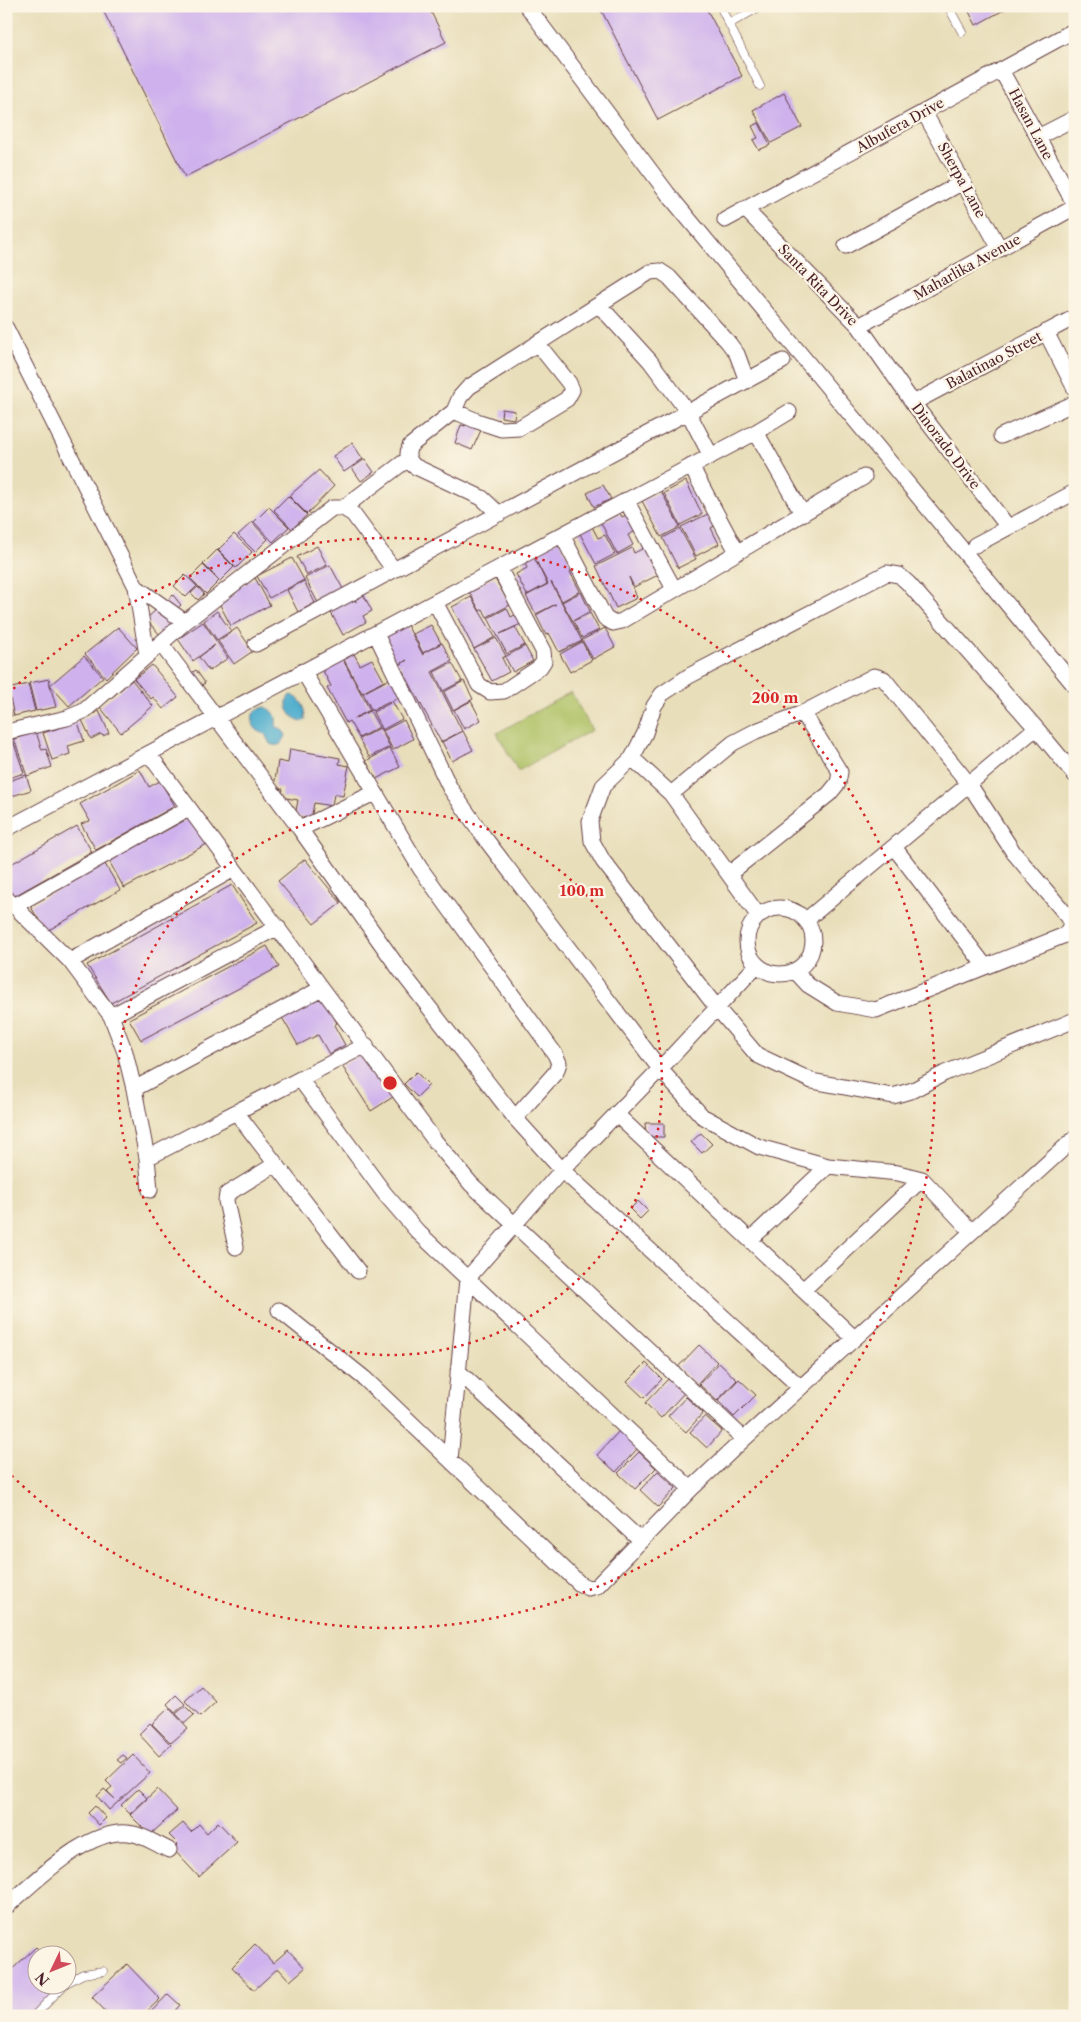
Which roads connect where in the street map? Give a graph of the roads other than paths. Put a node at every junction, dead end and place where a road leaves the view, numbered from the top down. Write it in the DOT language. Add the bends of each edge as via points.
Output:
graph roads {
  1 [pos="527,6"];
  2 [pos="720,6"];
  3 [pos="761,6"];
  4 [pos="948,6"];
  5 [pos="729,24"];
  6 [pos="1075,30"];
  7 [pos="962,32"];
  8 [pos="1001,70"];
  9 [pos="760,86"];
  10 [pos="924,112"];
  11 [pos="1075,118"];
  12 [pos="1038,138"];
  13 [pos="963,182"];
  14 [pos="1075,206"];
  15 [pos="745,209"];
  16 [pos="725,220"];
  17 [pos="846,246"];
  18 [pos="1000,249"];
  19 [pos="599,305"];
  20 [pos="1075,317"];
  21 [pos="859,326"];
  22 [pos="1046,332"];
  23 [pos="7,333"];
  24 [pos="537,343"];
  25 [pos="783,361"];
  26 [pos="886,365"];
  27 [pos="747,381"];
  28 [pos="1075,389"];
  29 [pos="913,403"];
  30 [pos="1075,403"];
  31 [pos="454,411"];
  32 [pos="688,412"];
  33 [pos="789,412"];
  34 [pos="756,432"];
  35 [pos="1001,436"];
  36 [pos="711,456"];
  37 [pos="408,459"];
  38 [pos="691,466"];
  39 [pos="864,477"];
  40 [pos="1075,492"];
  41 [pos="626,500"];
  42 [pos="343,508"];
  43 [pos="499,514"];
  44 [pos="802,514"];
  45 [pos="1008,527"];
  46 [pos="562,535"];
  47 [pos="975,545"];
  48 [pos="737,552"];
  49 [pos="499,568"];
  50 [pos="394,570"];
  51 [pos="136,587"];
  52 [pos="674,589"];
  53 [pos="435,602"];
  54 [pos="185,622"];
  55 [pos="376,634"];
  56 [pos="160,644"];
  57 [pos="256,644"];
  58 [pos="147,655"];
  59 [pos="303,671"];
  60 [pos="1075,686"];
  61 [pos="803,713"];
  62 [pos="216,718"];
  63 [pos="1036,728"];
  64 [pos="6,732"];
  65 [pos="149,754"];
  66 [pos="632,758"];
  67 [pos="1075,775"];
  68 [pos="969,784"];
  69 [pos="374,793"];
  70 [pos="671,794"];
  71 [pos="189,808"];
  72 [pos="7,825"];
  73 [pos="300,829"];
  74 [pos="894,846"];
  75 [pos="234,869"];
  76 [pos="729,874"];
  77 [pos="10,902"];
  78 [pos="758,915"];
  79 [pos="806,920"];
  80 [pos="278,927"];
  81 [pos="70,961"];
  82 [pos="756,966"];
  83 [pos="986,966"];
  84 [pos="795,971"];
  85 [pos="322,988"];
  86 [pos="717,1008"];
  87 [pos="111,1016"];
  88 [pos="1075,1020"];
  89 [pos="366,1045"];
  90 [pos="660,1069"];
  91 [pos="300,1079"];
  92 [pos="134,1089"];
  93 [pos="236,1112"];
  94 [pos="616,1114"];
  95 [pos="515,1118"];
  96 [pos="1075,1138"];
  97 [pos="147,1158"];
  98 [pos="276,1164"];
  99 [pos="828,1166"];
  100 [pos="562,1170"];
  101 [pos="922,1179"];
  102 [pos="150,1190"];
  103 [pos="514,1224"];
  104 [pos="971,1231"];
  105 [pos="750,1240"];
  106 [pos="236,1247"];
  107 [pos="358,1271"];
  108 [pos="467,1278"];
  109 [pos="803,1290"];
  110 [pos="279,1310"];
  111 [pos="854,1338"];
  112 [pos="458,1370"];
  113 [pos="800,1387"];
  114 [pos="744,1439"];
  115 [pos="450,1460"];
  116 [pos="691,1489"];
  117 [pos="642,1541"];
  118 [pos="169,1850"];
  119 [pos="6,1907"];
  120 [pos="103,1971"];
  121 [pos="78,1977"];
  122 [pos="55,1994"];
  123 [pos="34,2016"];
  1 -- 60 [label="street" via="668,194"];
  2 -- 5 [label="lane"];
  3 -- 5 [label="lane"];
  4 -- 7 [label="lane"];
  5 -- 9 [label="lane"];
  6 -- 8 [label="street, Albufera Drive"];
  8 -- 10 [label="street, Albufera Drive"];
  8 -- 12 [label="street, Hasan Lane"];
  10 -- 13 [label="street, Sherpa Lane"];
  10 -- 15 [label="street, Albufera Drive"];
  11 -- 12 [label="street"];
  12 -- 14 [label="street, Hasan Lane"];
  13 -- 17 [label="street"];
  13 -- 18 [label="street, Sherpa Lane"];
  14 -- 18 [label="street, Maharlika Avenue"];
  15 -- 16 [label="street, Albufera Drive"];
  15 -- 21 [label="street, Santa Rita Drive"];
  18 -- 21 [label="street, Maharlika Avenue"];
  19 -- 24 [label="street"];
  19 -- 27 [label="street" via="650,272 660,271 670,276 737,354"];
  19 -- 32 [label="street" via="650,360"];
  20 -- 22 [label="street, Balatinao Street"];
  21 -- 26 [label="street, Santa Rita Drive"];
  22 -- 28 [label="street"];
  22 -- 29 [label="street, Balatinao Street"];
  23 -- 51 [label="street"];
  24 -- 31 [label="street" via="469,386"];
  24 -- 31 [label="street" via="569,383 572,390 567,399 519,428 502,429"];
  25 -- 27 [label="street"];
  26 -- 29 [label="street, Dinorado Drive"];
  27 -- 32 [label="street"];
  29 -- 45 [label="street, Dinorado Drive"];
  30 -- 35 [label="street"];
  31 -- 37 [label="street" via="410,446"];
  32 -- 36 [label="street"];
  32 -- 43 [label="street"];
  33 -- 34 [label="street"];
  34 -- 36 [label="street"];
  34 -- 44 [label="street"];
  36 -- 38 [label="street"];
  37 -- 42 [label="street"];
  37 -- 43 [label="street" via="414,466 482,498"];
  38 -- 41 [label="street"];
  38 -- 48 [label="street"];
  39 -- 44 [label="street"];
  40 -- 45 [label="street"];
  41 -- 46 [label="street"];
  41 -- 52 [label="street"];
  42 -- 50 [label="street" via="353,514"];
  42 -- 54 [label="street" via="332,508"];
  43 -- 50 [label="street"];
  44 -- 48 [label="street"];
  45 -- 47 [label="street"];
  46 -- 49 [label="street"];
  46 -- 52 [label="street" via="605,618 613,623 622,621"];
  48 -- 52 [label="street"];
  49 -- 53 [label="street"];
  49 -- 53 [label="street" via="543,652 544,660 540,667 504,692 490,692 479,685"];
  50 -- 57 [label="street"];
  51 -- 54 [label="street"];
  51 -- 58 [label="street"];
  53 -- 55 [label="street"];
  54 -- 56 [label="street"];
  55 -- 59 [label="street"];
  55 -- 90 [label="street" via="450,788"];
  56 -- 58 [label="street"];
  56 -- 62 [label="street"];
  58 -- 64 [label="street" via="84,711"];
  59 -- 62 [label="street"];
  59 -- 69 [label="street"];
  61 -- 68 [label="street" via="874,676 884,679"];
  61 -- 70 [label="street" via="733,743"];
  61 -- 76 [label="street" via="840,772 838,783 829,794"];
  62 -- 65 [label="street"];
  62 -- 73 [label="street"];
  63 -- 66 [label="street" via="908,582 899,575 887,573 689,676 662,694"];
  63 -- 67 [label="street"];
  63 -- 68 [label="street"];
  65 -- 71 [label="street"];
  65 -- 72 [label="street"];
  66 -- 70 [label="street"];
  66 -- 86 [label="street" via="603,786 590,821 592,841 603,861"];
  68 -- 74 [label="street"];
  68 -- 83 [label="street" via="1014,853 1070,920 1070,928 1065,935"];
  69 -- 73 [label="street"];
  69 -- 95 [label="street" via="420,868 555,1054 559,1064 556,1072"];
  70 -- 76 [label="street"];
  71 -- 75 [label="street"];
  71 -- 77 [label="street"];
  73 -- 95 [label="street" via="400,970"];
  74 -- 79 [label="street"];
  74 -- 83 [label="street"];
  75 -- 80 [label="street"];
  75 -- 81 [label="street"];
  76 -- 78 [label="street"];
  77 -- 81 [label="street"];
  78 -- 79 [label="street" via="774,908 792,910"];
  78 -- 82 [label="street" via="748,930 747,949"];
  79 -- 84 [label="street" via="812,934 812,948 807,962"];
  80 -- 85 [label="street"];
  80 -- 87 [label="street"];
  81 -- 87 [label="street"];
  82 -- 84 [label="street" via="775,975"];
  82 -- 86 [label="street"];
  83 -- 84 [label="street" via="876,1010 837,1003 808,985"];
  85 -- 89 [label="street"];
  85 -- 92 [label="street"];
  86 -- 88 [label="street" via="757,1055 812,1081 893,1096"];
  86 -- 90 [label="street"];
  87 -- 92 [label="street" via="125,1052"];
  89 -- 91 [label="street"];
  89 -- 103 [label="street" via="435,1141 471,1184"];
  90 -- 94 [label="street"];
  90 -- 99 [label="street" via="702,1116 759,1147"];
  91 -- 93 [label="street"];
  91 -- 108 [label="street" via="385,1194 418,1232"];
  92 -- 97 [label="street"];
  93 -- 97 [label="street"];
  93 -- 98 [label="street"];
  94 -- 100 [label="street"];
  94 -- 105 [label="street"];
  95 -- 100 [label="street"];
  96 -- 104 [label="street"];
  97 -- 102 [label="street"];
  98 -- 106 [label="street" via="227,1194"];
  98 -- 107 [label="street"];
  99 -- 101 [label="street"];
  99 -- 105 [label="street"];
  100 -- 103 [label="street"];
  100 -- 113 [label="street"];
  101 -- 104 [label="street"];
  101 -- 109 [label="street"];
  103 -- 108 [label="street"];
  103 -- 114 [label="street"];
  104 -- 111 [label="street"];
  105 -- 109 [label="street"];
  108 -- 112 [label="street"];
  108 -- 116 [label="street"];
  109 -- 111 [label="street"];
  110 -- 115 [label="street" via="364,1378"];
  111 -- 113 [label="street"];
  112 -- 115 [label="street"];
  112 -- 117 [label="street"];
  113 -- 114 [label="street"];
  114 -- 116 [label="street"];
  115 -- 117 [label="street" via="580,1584 588,1588 597,1586"];
  116 -- 117 [label="street"];
  118 -- 119 [label="street" via="133,1834 108,1834 74,1850"];
  120 -- 121 [label="lane"];
  122 -- 123 [label="lane"];
}
